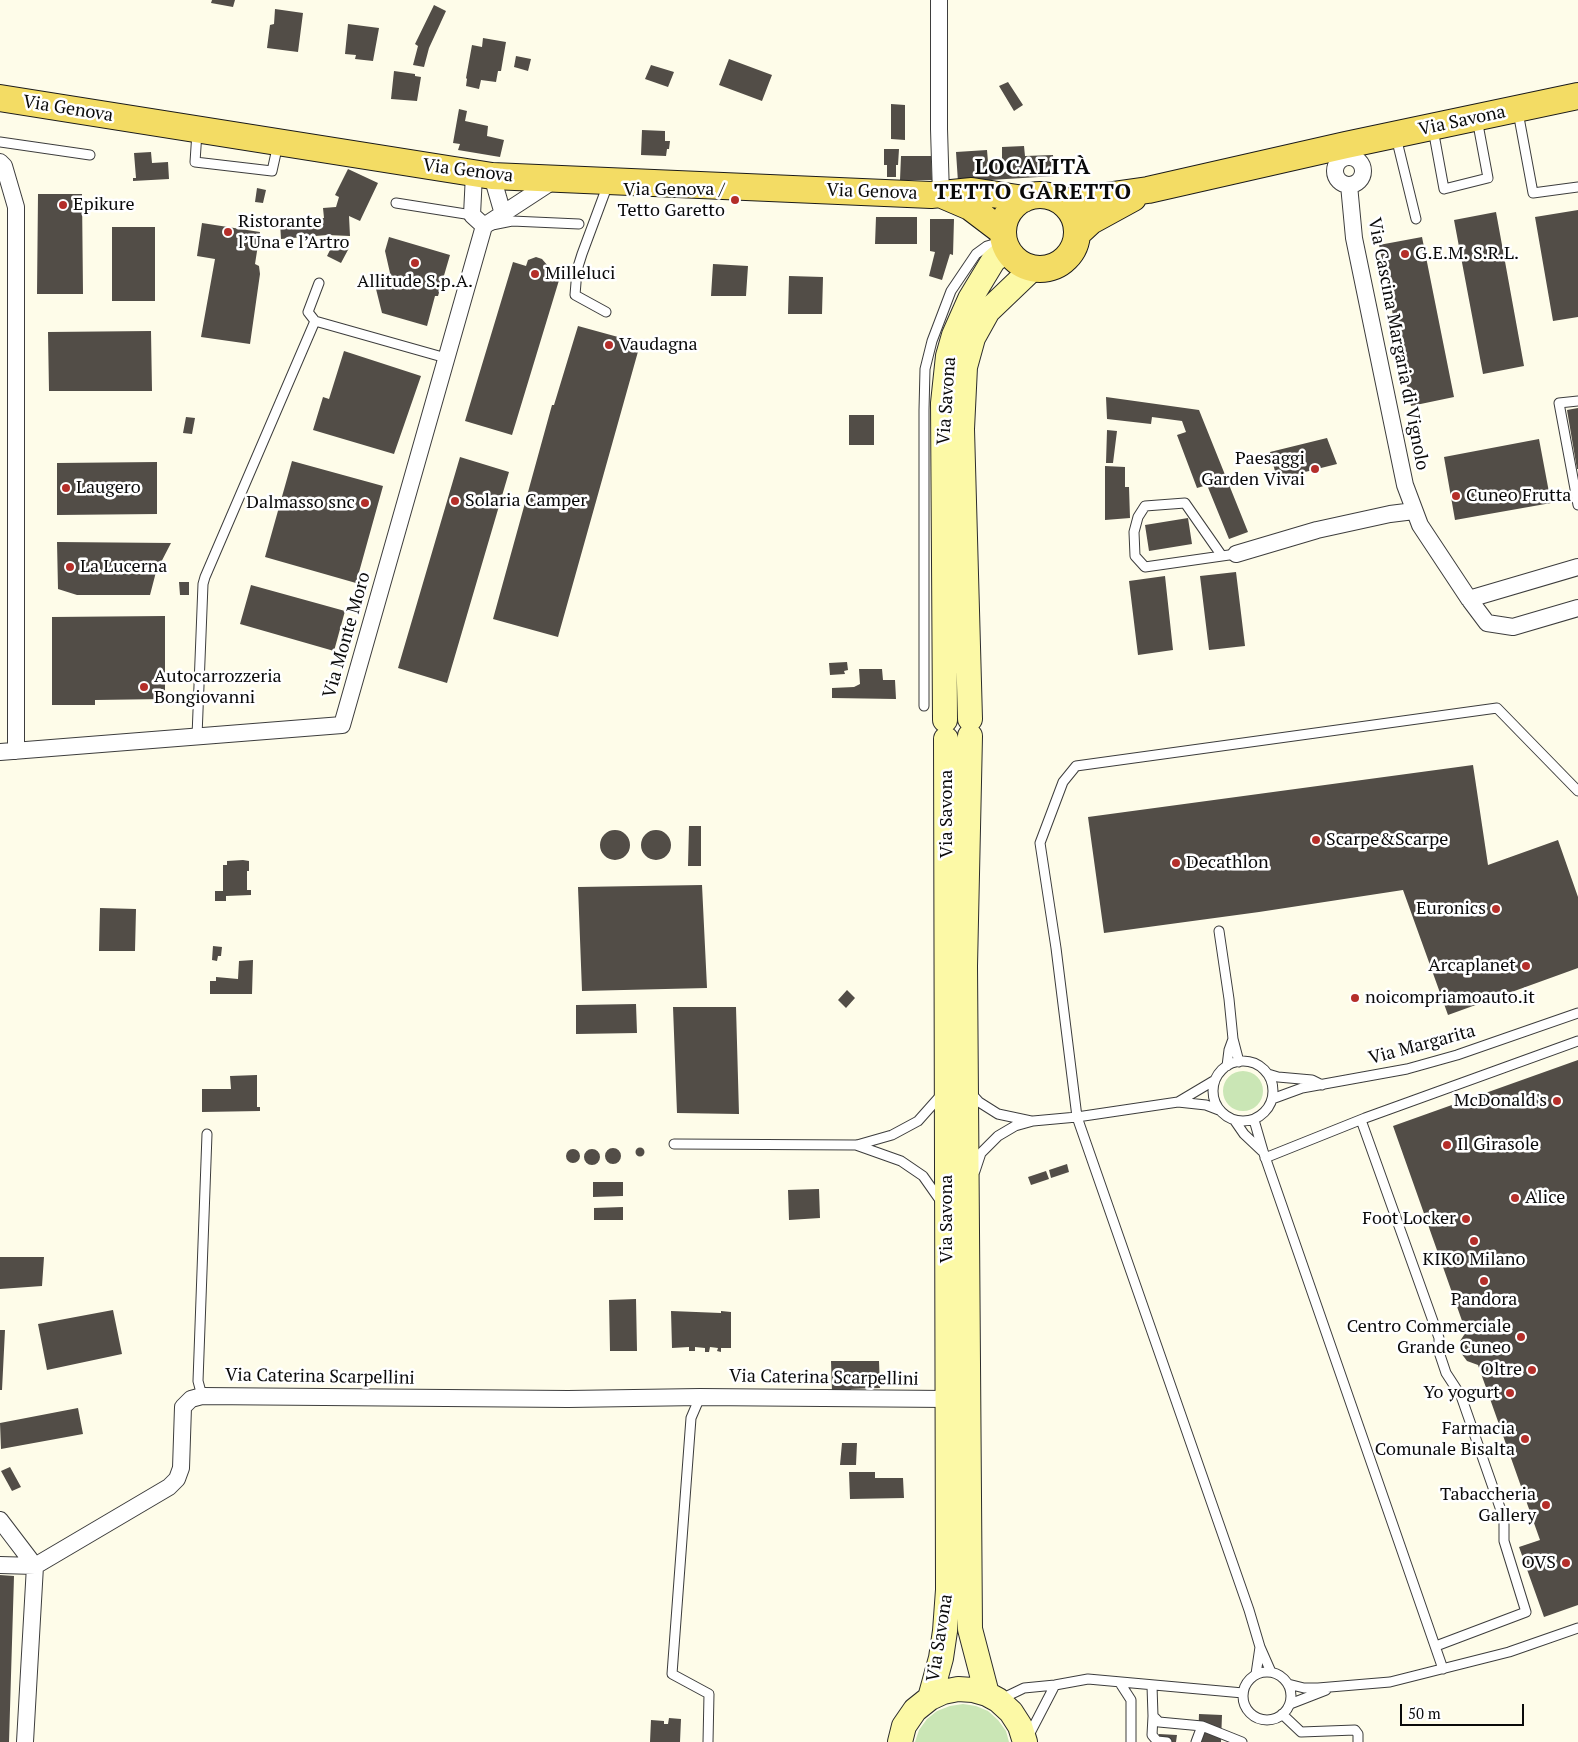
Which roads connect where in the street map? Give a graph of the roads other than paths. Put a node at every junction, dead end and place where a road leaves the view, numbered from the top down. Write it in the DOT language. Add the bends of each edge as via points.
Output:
graph roads {
  1 [pos="938,0"];
  2 [pos="1578,96"];
  3 [pos="0,98"];
  4 [pos="1518,109"];
  5 [pos="1477,117"];
  6 [pos="1432,127"];
  7 [pos="1395,134"];
  8 [pos="0,142"];
  9 [pos="1346,151"];
  10 [pos="90,155"];
  11 [pos="0,162"];
  12 [pos="483,175"];
  13 [pos="556,179"];
  14 [pos="608,181"];
  15 [pos="1578,187"];
  16 [pos="1148,190"];
  17 [pos="941,195"];
  18 [pos="1024,199"];
  19 [pos="1062,202"];
  20 [pos="396,203"];
  21 [pos="503,214"];
  22 [pos="1416,219"];
  23 [pos="478,221"];
  24 [pos="579,224"];
  25 [pos="1077,234"];
  26 [pos="1005,241"];
  27 [pos="1033,268"];
  28 [pos="319,283"];
  29 [pos="606,312"];
  30 [pos="315,321"];
  31 [pos="446,358"];
  32 [pos="1578,401"];
  33 [pos="1578,505"];
  34 [pos="1414,510"];
  35 [pos="1229,555"];
  36 [pos="1578,567"];
  37 [pos="1469,599"];
  38 [pos="1578,608"];
  39 [pos="924,706"];
  40 [pos="197,736"];
  41 [pos="8,752"];
  42 [pos="1578,791"];
  43 [pos="1218,931"];
  44 [pos="1578,1013"];
  45 [pos="1233,1038"];
  46 [pos="1578,1041"];
  47 [pos="1239,1062"];
  48 [pos="1227,1066"];
  49 [pos="1268,1074"];
  50 [pos="1215,1080"];
  51 [pos="1322,1085"];
  52 [pos="956,1089"];
  53 [pos="1272,1099"];
  54 [pos="1178,1102"];
  55 [pos="1219,1110"];
  56 [pos="1077,1117"];
  57 [pos="1254,1120"];
  58 [pos="1361,1120"];
  59 [pos="1033,1121"];
  60 [pos="1235,1121"];
  61 [pos="207,1134"];
  62 [pos="674,1144"];
  63 [pos="856,1145"];
  64 [pos="1264,1155"];
  65 [pos="957,1207"];
  66 [pos="202,1396"];
  67 [pos="700,1397"];
  68 [pos="947,1399"];
  69 [pos="0,1520"];
  70 [pos="0,1565"];
  71 [pos="35,1566"];
  72 [pos="1578,1628"];
  73 [pos="1436,1646"];
  74 [pos="1260,1647"];
  75 [pos="1444,1669"];
  76 [pos="1271,1672"];
  77 [pos="1256,1674"];
  78 [pos="1120,1683"];
  79 [pos="1288,1684"];
  80 [pos="1055,1685"];
  81 [pos="1152,1686"];
  82 [pos="1333,1687"];
  83 [pos="1243,1693"];
  84 [pos="993,1697"];
  85 [pos="930,1698"];
  86 [pos="1290,1704"];
  87 [pos="1282,1714"];
  88 [pos="1152,1716"];
  89 [pos="1202,1726"];
  90 [pos="1301,1737"];
  91 [pos="25,1742"];
  92 [pos="708,1742"];
  93 [pos="900,1742"];
  94 [pos="1025,1742"];
  95 [pos="1130,1742"];
  96 [pos="1167,1742"];
  97 [pos="1196,1742"];
  98 [pos="1242,1742"];
  99 [pos="1358,1742"];
  1 -- 17 [label="street"];
  2 -- 4 [label="main road, Via Savona"];
  3 -- 12 [label="main road, Via Genova"];
  4 -- 5 [label="main road, Via Savona"];
  4 -- 15 [label="lane" via="1533,192"];
  5 -- 6 [label="main road, Via Savona"];
  5 -- 6 [label="lane" via="1488,178 1444,189"];
  6 -- 7 [label="main road, Via Savona"];
  7 -- 9 [label="main road, Via Savona"];
  7 -- 22 [label="lane"];
  8 -- 10 [label="lane"];
  9 -- 16 [label="main road, Via Savona"];
  9 -- 34 [label="street, Via Cascina Margaria di Vignolo" via="1335,172 1340,181 1349,185 1354,238 1405,485"];
  11 -- 41 [label="street" via="16,207"];
  12 -- 13 [label="main road, Via Genova"];
  12 -- 21 [label="street"];
  12 -- 23 [label="street, Via Monte Moro"];
  13 -- 14 [label="main road, Via Genova"];
  13 -- 21 [label="street"];
  14 -- 17 [label="main road, Via Genova"];
  14 -- 29 [label="lane" via="577,270 575,295"];
  16 -- 19 [label="main road, Via Savona"];
  16 -- 25 [label="main road, Via Savona" via="1091,220"];
  17 -- 18 [label="main road, Via Genova" via="972,191"];
  17 -- 26 [label="main road, Via Genova" via="970,207"];
  18 -- 19 [label="main road" via="1044,195"];
  18 -- 26 [label="main road" via="1015,205 1004,222"];
  19 -- 25 [label="main road" via="1071,211"];
  20 -- 23 [label="lane"];
  21 -- 23 [label="street"];
  23 -- 24 [label="lane"];
  23 -- 31 [label="street, Via Monte Moro"];
  25 -- 27 [label="main road" via="1068,257 1046,268"];
  26 -- 27 [label="main road" via="1014,258"];
  26 -- 39 [label="lane" via="987,246 976,254 951,291 925,369"];
  26 -- 52 [label="street, Via Savona" via="970,299 954,334 943,403 946,729"];
  27 -- 52 [label="street, Via Savona" via="988,311 973,338 965,367 962,429 970,728 965,966"];
  28 -- 30 [label="lane" via="308,312"];
  30 -- 31 [label="lane"];
  30 -- 40 [label="lane" via="203,584"];
  31 -- 40 [label="street, Via Monte Moro" via="342,725"];
  32 -- 33 [label="lane" via="1559,403"];
  34 -- 35 [label="street" via="1316,530"];
  34 -- 37 [label="street, Via Cascina Margaria di Vignolo" via="1430,542"];
  35 -- 35 [label="lane" via="1145,567 1135,556 1134,532 1138,517 1145,506 1185,503"];
  36 -- 37 [label="street"];
  37 -- 38 [label="street, Via Cascina Margaria di Vignolo" via="1487,623 1513,628"];
  40 -- 41 [label="street, Via Monte Moro"];
  42 -- 56 [label="lane" via="1497,708 1076,766 1063,782 1040,843"];
  43 -- 45 [label="lane"];
  44 -- 51 [label="lane, Via Margarita" via="1449,1058"];
  45 -- 47 [label="lane"];
  45 -- 48 [label="lane"];
  46 -- 58 [label="lane"];
  47 -- 48 [label="lane"];
  47 -- 49 [label="lane" via="1255,1064"];
  48 -- 50 [label="lane"];
  49 -- 51 [label="lane" via="1312,1080"];
  49 -- 53 [label="lane" via="1274,1090"];
  50 -- 54 [label="lane"];
  50 -- 55 [label="lane" via="1213,1092"];
  51 -- 53 [label="lane, Via Margarita"];
  52 -- 59 [label="lane" via="998,1114"];
  52 -- 63 [label="lane" via="918,1121 892,1135"];
  52 -- 65 [label="street, Via Savona"];
  53 -- 57 [label="lane" via="1262,1115"];
  54 -- 55 [label="lane"];
  54 -- 56 [label="lane"];
  55 -- 60 [label="lane"];
  56 -- 59 [label="lane"];
  56 -- 74 [label="lane"];
  57 -- 60 [label="lane"];
  57 -- 64 [label="lane"];
  58 -- 64 [label="lane"];
  58 -- 73 [label="lane" via="1440,1338 1439,1352 1446,1373 1462,1396 1504,1519 1504,1542 1526,1612"];
  59 -- 65 [label="lane" via="998,1136 981,1153"];
  60 -- 64 [label="lane"];
  61 -- 66 [label="lane" via="198,1381"];
  62 -- 63 [label="lane"];
  63 -- 65 [label="lane" via="901,1161"];
  64 -- 73 [label="lane"];
  65 -- 68 [label="street, Via Savona"];
  65 -- 84 [label="street, Via Savona" via="970,1629"];
  66 -- 67 [label="street, Via Caterina Scarpellini"];
  66 -- 71 [label="street, Via Caterina Scarpellini" via="191,1399 183,1407 181,1468 177,1479 169,1487"];
  67 -- 68 [label="street, Via Caterina Scarpellini"];
  67 -- 92 [label="lane" via="691,1418 672,1674 709,1694"];
  68 -- 85 [label="street, Via Savona" via="948,1590 941,1658"];
  69 -- 71 [label="street"];
  70 -- 71 [label="street"];
  71 -- 91 [label="street"];
  72 -- 75 [label="lane" via="1509,1652"];
  73 -- 75 [label="lane"];
  74 -- 76 [label="lane"];
  74 -- 77 [label="lane"];
  75 -- 82 [label="lane" via="1390,1682"];
  76 -- 77 [label="lane"];
  76 -- 79 [label="lane"];
  77 -- 83 [label="lane" via="1249,1679"];
  78 -- 80 [label="lane" via="1088,1679"];
  78 -- 81 [label="lane"];
  78 -- 95 [label="lane" via="1130,1700"];
  79 -- 82 [label="lane" via="1304,1688"];
  79 -- 86 [label="lane"];
  80 -- 84 [label="lane" via="1024,1688"];
  80 -- 94 [label="lane"];
  81 -- 83 [label="lane"];
  81 -- 88 [label="lane"];
  82 -- 86 [label="lane"];
  83 -- 87 [label="lane" via="1246,1708 1259,1719 1267,1720"];
  84 -- 85 [label="street" via="958,1689"];
  84 -- 94 [label="street" via="1011,1712"];
  85 -- 93 [label="street" via="915,1710 904,1726"];
  86 -- 87 [label="lane"];
  87 -- 90 [label="lane"];
  88 -- 89 [label="lane" via="1159,1722"];
  88 -- 96 [label="lane" via="1152,1735 1157,1741"];
  89 -- 97 [label="lane"];
  89 -- 98 [label="lane"];
  90 -- 99 [label="lane" via="1355,1730"];
}
